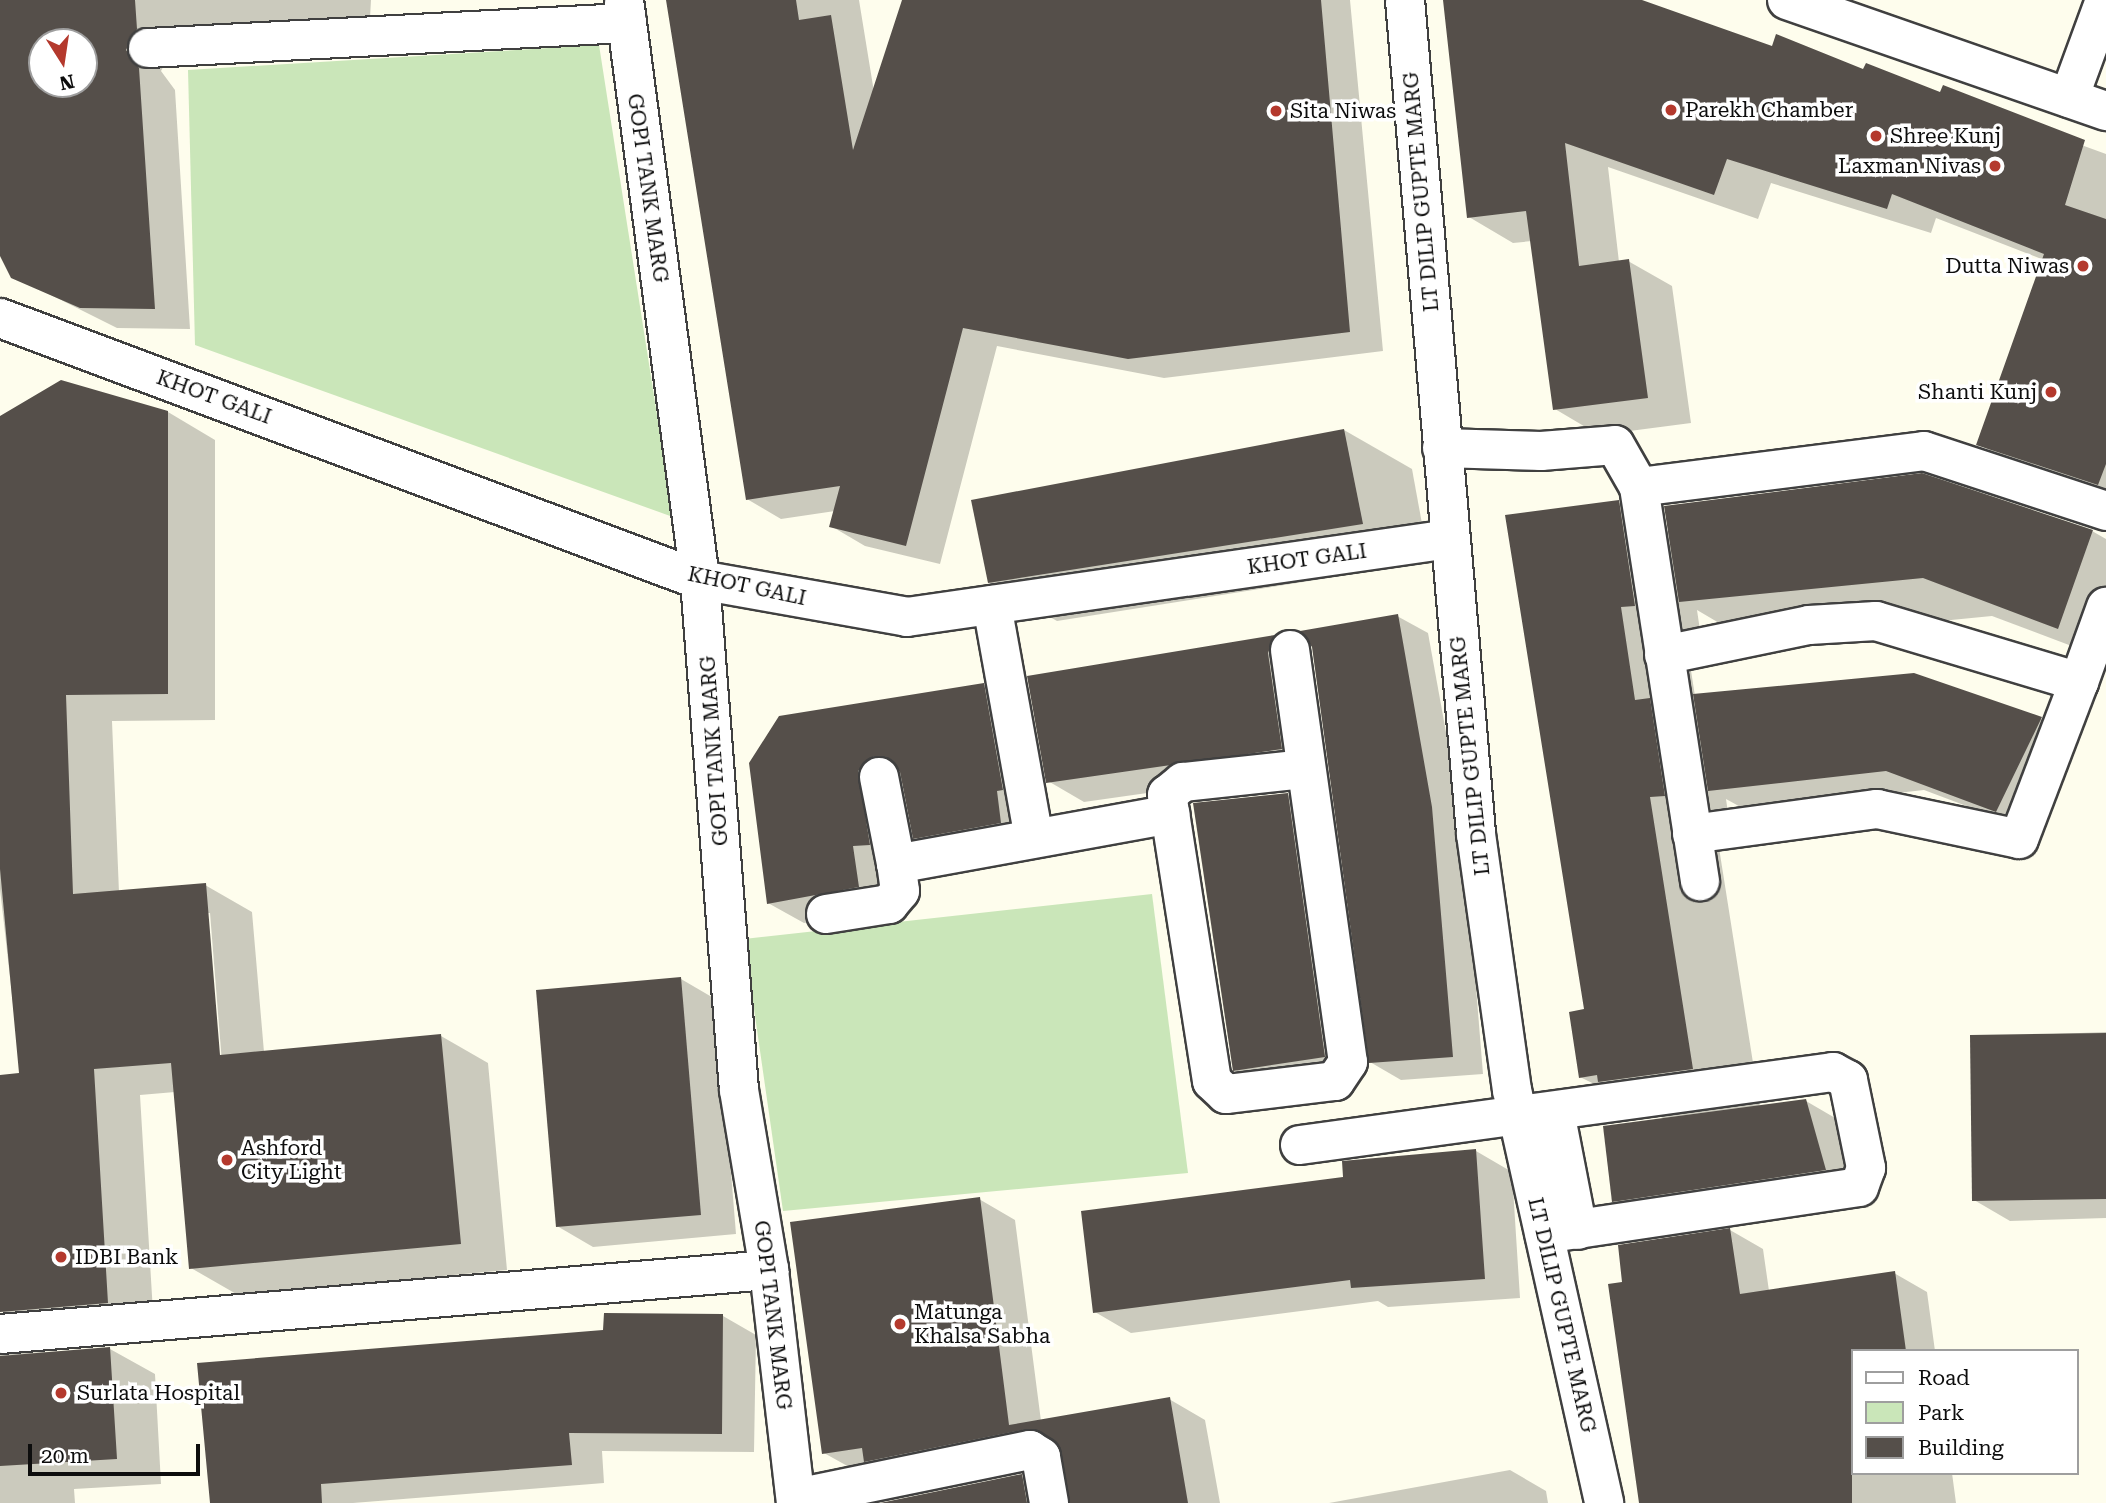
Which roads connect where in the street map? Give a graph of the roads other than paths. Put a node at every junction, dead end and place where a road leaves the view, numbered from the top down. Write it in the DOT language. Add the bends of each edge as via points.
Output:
graph roads {
  1 [pos="1405,0"];
  2 [pos="1787,0"];
  3 [pos="2105,0"];
  4 [pos="625,12"];
  5 [pos="148,48"];
  6 [pos="2097,51"];
  7 [pos="2068,98"];
  8 [pos="2106,111"];
  9 [pos="0,318"];
  10 [pos="1442,448"];
  11 [pos="1639,487"];
  12 [pos="2106,511"];
  13 [pos="1449,539"];
  14 [pos="701,580"];
  15 [pos="992,605"];
  16 [pos="2106,607"];
  17 [pos="1290,650"];
  18 [pos="1664,655"];
  19 [pos="2079,682"];
  20 [pos="1306,769"];
  21 [pos="879,777"];
  22 [pos="1170,814"];
  23 [pos="1692,834"];
  24 [pos="1034,838"];
  25 [pos="896,864"];
  26 [pos="1700,881"];
  27 [pos="826,914"];
  28 [pos="1555,1112"];
  29 [pos="1518,1118"];
  30 [pos="1300,1145"];
  31 [pos="1561,1232"];
  32 [pos="769,1270"];
  33 [pos="0,1334"];
  34 [pos="847,1495"];
  35 [pos="796,1501"];
  36 [pos="1049,1503"];
  37 [pos="1604,1503"];
  1 -- 10 [label="street, LT DILIP GUPTE MARG"];
  2 -- 7 [label="street"];
  3 -- 6 [label="street"];
  4 -- 5 [label="street"];
  4 -- 14 [label="street, GOPI TANK MARG"];
  6 -- 7 [label="street"];
  7 -- 8 [label="street"];
  9 -- 14 [label="street, KHOT GALI"];
  10 -- 11 [label="street" via="1541,451 1615,445"];
  10 -- 13 [label="street, LT DILIP GUPTE MARG"];
  11 -- 12 [label="street" via="1924,451"];
  11 -- 18 [label="street"];
  13 -- 15 [label="street, KHOT GALI"];
  13 -- 29 [label="street, LT DILIP GUPTE MARG" via="1476,834"];
  14 -- 15 [label="street, KHOT GALI" via="907,617"];
  14 -- 32 [label="street, GOPI TANK MARG" via="739,1090"];
  15 -- 24 [label="street"];
  16 -- 19 [label="street"];
  17 -- 20 [label="street"];
  18 -- 19 [label="street" via="1809,625 1876,621"];
  18 -- 23 [label="street"];
  19 -- 23 [label="street" via="2020,839 1877,809"];
  20 -- 22 [label="street" via="1172,785"];
  20 -- 22 [label="street" via="1348,1062 1335,1081 1216,1092"];
  21 -- 25 [label="street"];
  22 -- 24 [label="street"];
  23 -- 26 [label="street"];
  24 -- 25 [label="street"];
  25 -- 27 [label="street" via="900,891 889,904"];
  28 -- 29 [label="street"];
  28 -- 31 [label="street"];
  28 -- 31 [label="street" via="1833,1072 1847,1080 1866,1168 1859,1186"];
  29 -- 30 [label="street"];
  29 -- 31 [label="street, LT DILIP GUPTE MARG"];
  31 -- 37 [label="street, LT DILIP GUPTE MARG"];
  32 -- 33 [label="street"];
  32 -- 35 [label="street, GOPI TANK MARG"];
  34 -- 35 [label="street"];
  34 -- 36 [label="street" via="1030,1450 1041,1457"];
}
